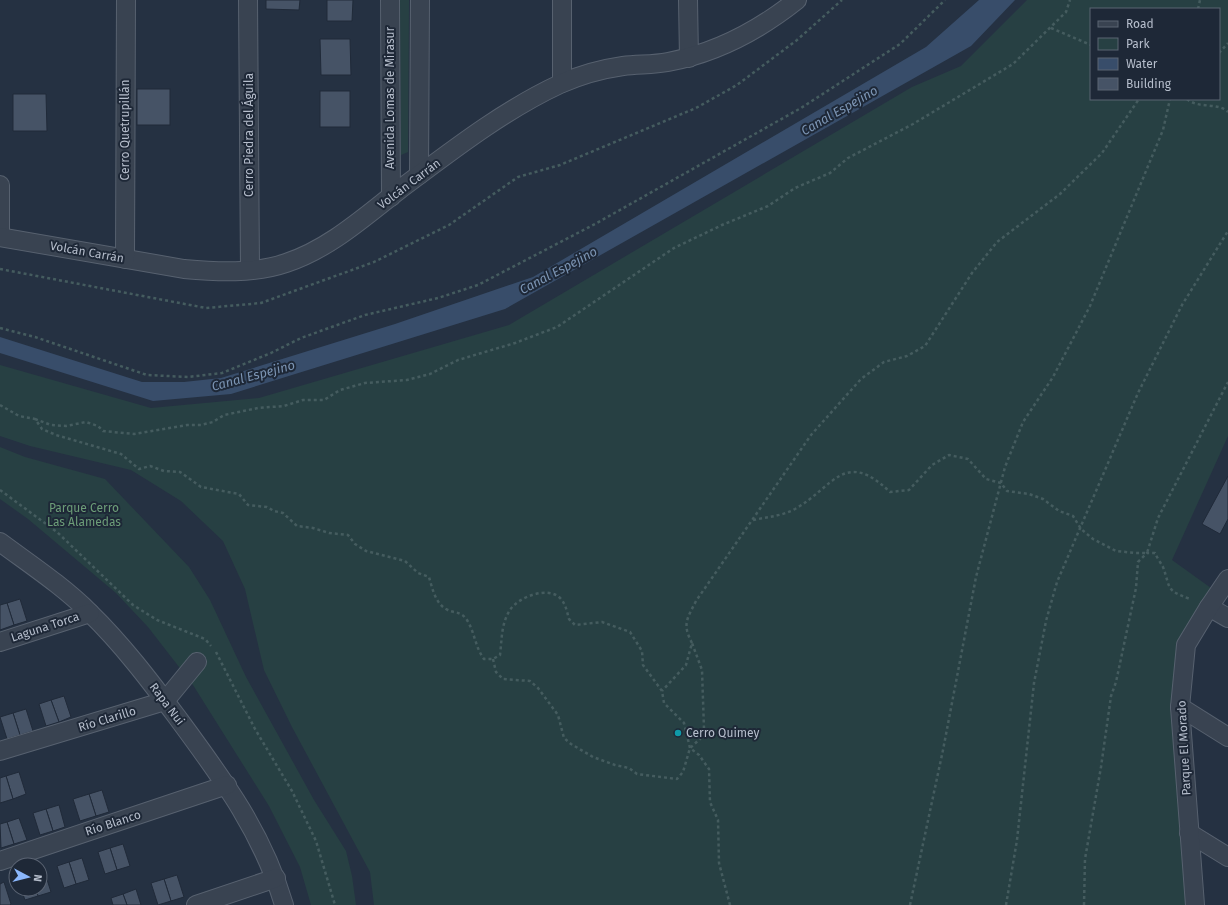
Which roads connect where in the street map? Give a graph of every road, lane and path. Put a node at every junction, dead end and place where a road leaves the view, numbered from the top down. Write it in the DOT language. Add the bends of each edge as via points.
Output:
graph roads {
  1 [pos="126,0"];
  2 [pos="248,0"];
  3 [pos="390,0"];
  4 [pos="420,0"];
  5 [pos="562,0"];
  6 [pos="688,0"];
  7 [pos="797,0"];
  8 [pos="842,0"];
  9 [pos="945,0"];
  10 [pos="1070,0"];
  11 [pos="1051,28"];
  12 [pos="1228,43"];
  13 [pos="1090,45"];
  14 [pos="1220,52"];
  15 [pos="689,58"];
  16 [pos="562,84"];
  17 [pos="1138,100"];
  18 [pos="1170,100"];
  19 [pos="1190,100"];
  20 [pos="1228,112"];
  21 [pos="419,175"];
  22 [pos="0,185"];
  23 [pos="391,197"];
  24 [pos="1228,231"];
  25 [pos="0,236"];
  26 [pos="125,259"];
  27 [pos="0,269"];
  28 [pos="250,270"];
  29 [pos="0,328"];
  30 [pos="1228,382"];
  31 [pos="0,405"];
  32 [pos="35,419"];
  33 [pos="1001,483"];
  34 [pos="753,520"];
  35 [pos="1082,529"];
  36 [pos="0,542"];
  37 [pos="1147,552"];
  38 [pos="1228,579"];
  39 [pos="1209,607"];
  40 [pos="90,612"];
  41 [pos="1228,618"];
  42 [pos="0,642"];
  43 [pos="692,643"];
  44 [pos="493,659"];
  45 [pos="197,662"];
  46 [pos="662,691"];
  47 [pos="165,701"];
  48 [pos="1180,707"];
  49 [pos="1228,737"];
  50 [pos="690,748"];
  51 [pos="0,752"];
  52 [pos="227,785"];
  53 [pos="1189,833"];
  54 [pos="1228,857"];
  55 [pos="0,861"];
  56 [pos="276,878"];
  57 [pos="196,905"];
  58 [pos="284,905"];
  59 [pos="730,905"];
  60 [pos="910,905"];
  61 [pos="1006,905"];
  62 [pos="1084,905"];
  63 [pos="1195,905"];
  1 -- 26 [label="street, Cerro Quetrupillán"];
  2 -- 28 [label="street, Cerro Piedra del Águila"];
  3 -- 23 [label="street, Avenida Lomas de Mirasur"];
  4 -- 21 [label="street"];
  5 -- 16 [label="street"];
  6 -- 15 [label="street"];
  7 -- 15 [label="street, Volcán Carrán" via="751,33"];
  8 -- 27 [label="path" via="797,40 743,81 696,108 560,165 518,177 449,225 374,262 262,303 206,308"];
  9 -- 29 [label="path" via="900,44 801,108 595,224 478,285 438,298 365,315 300,338 222,373 188,377 147,375 35,337"];
  10 -- 11 [label="path" via="1066,12"];
  11 -- 13 [label="path"];
  11 -- 32 [label="path" via="1013,64 913,124 848,158 830,173 795,188 768,206 674,248 557,327 540,334 458,360 430,374 407,380 365,383 340,390 324,400 303,400 284,406 258,408 224,415 213,422 201,425 134,434 103,431 98,426 86,422 66,426 51,425"];
  12 -- 14 [label="path"];
  15 -- 16 [label="street, Volcán Carrán" via="602,70"];
  16 -- 21 [label="street, Volcán Carrán" via="512,110"];
  17 -- 34 [label="path" via="1102,153 1060,194 997,242 972,273 925,346 907,356 884,362 861,378 811,436"];
  18 -- 33 [label="path" via="1163,130 1090,306 1053,377 1023,422"];
  19 -- 20 [label="path" via="1224,108"];
  21 -- 23 [label="street, Volcán Carrán"];
  22 -- 25 [label="street"];
  23 -- 28 [label="street, Volcán Carrán" via="320,249 285,264"];
  24 -- 35 [label="path" via="1182,305 1138,393"];
  25 -- 26 [label="street, Volcán Carrán"];
  26 -- 28 [label="street, Volcán Carrán" via="206,271"];
  30 -- 37 [label="path" via="1158,518"];
  31 -- 32 [label="path" via="19,416"];
  32 -- 44 [label="path" via="42,429 121,454 139,469 150,466 164,471 180,472 201,487 239,494 248,505 267,507 283,513 298,526 329,534 348,535 355,544 366,551 405,561 418,573 429,576 438,601 446,609 458,611 466,618 474,634 477,650 484,659"];
  33 -- 34 [label="path" via="986,479 968,459 949,455 932,465 908,490 890,492 876,479 851,472 837,476 809,500 785,514"];
  33 -- 35 [label="path" via="1008,491 1043,499 1059,511 1073,516"];
  33 -- 60 [label="path" via="976,577"];
  34 -- 43 [label="path" via="696,601 687,619 686,631"];
  35 -- 37 [label="path" via="1093,539 1116,551"];
  35 -- 61 [label="path" via="1057,582 1046,622 1034,683 1017,840"];
  36 -- 40 [label="street, Rapa Nui"];
  37 -- 39 [label="path" via="1154,554 1163,567 1167,585 1178,595"];
  37 -- 62 [label="path" via="1138,562 1136,588 1111,696 1085,859"];
  38 -- 39 [label="street, Parque El Morado"];
  39 -- 41 [label="street"];
  39 -- 48 [label="street, Parque El Morado" via="1186,645"];
  40 -- 42 [label="street, Laguna Torca"];
  40 -- 47 [label="street, Rapa Nui"];
  43 -- 46 [label="path" via="686,665"];
  43 -- 50 [label="path" via="702,670 705,715 700,739"];
  44 -- 46 [label="path" via="500,655 502,629 511,608 527,597 541,593 553,594 561,598 567,608 569,619 575,625 602,622 630,632 642,651 644,665"];
  44 -- 50 [label="path" via="496,672 503,679 530,681 538,688 558,715 564,738 593,756 629,768 637,774 677,779 683,772"];
  45 -- 47 [label="street"];
  46 -- 50 [label="path" via="664,703 684,723"];
  47 -- 51 [label="street, Río Clarillo"];
  47 -- 52 [label="street, Rapa Nui"];
  48 -- 49 [label="street"];
  48 -- 53 [label="street, Parque El Morado"];
  50 -- 59 [label="path" via="709,769 710,802 718,820 719,863"];
  52 -- 55 [label="street, Río Blanco"];
  52 -- 56 [label="street, Rapa Nui" via="245,813"];
  53 -- 54 [label="street"];
  53 -- 63 [label="street, Parque El Morado"];
  56 -- 57 [label="street"];
  56 -- 58 [label="street, Rapa Nui"];
}
